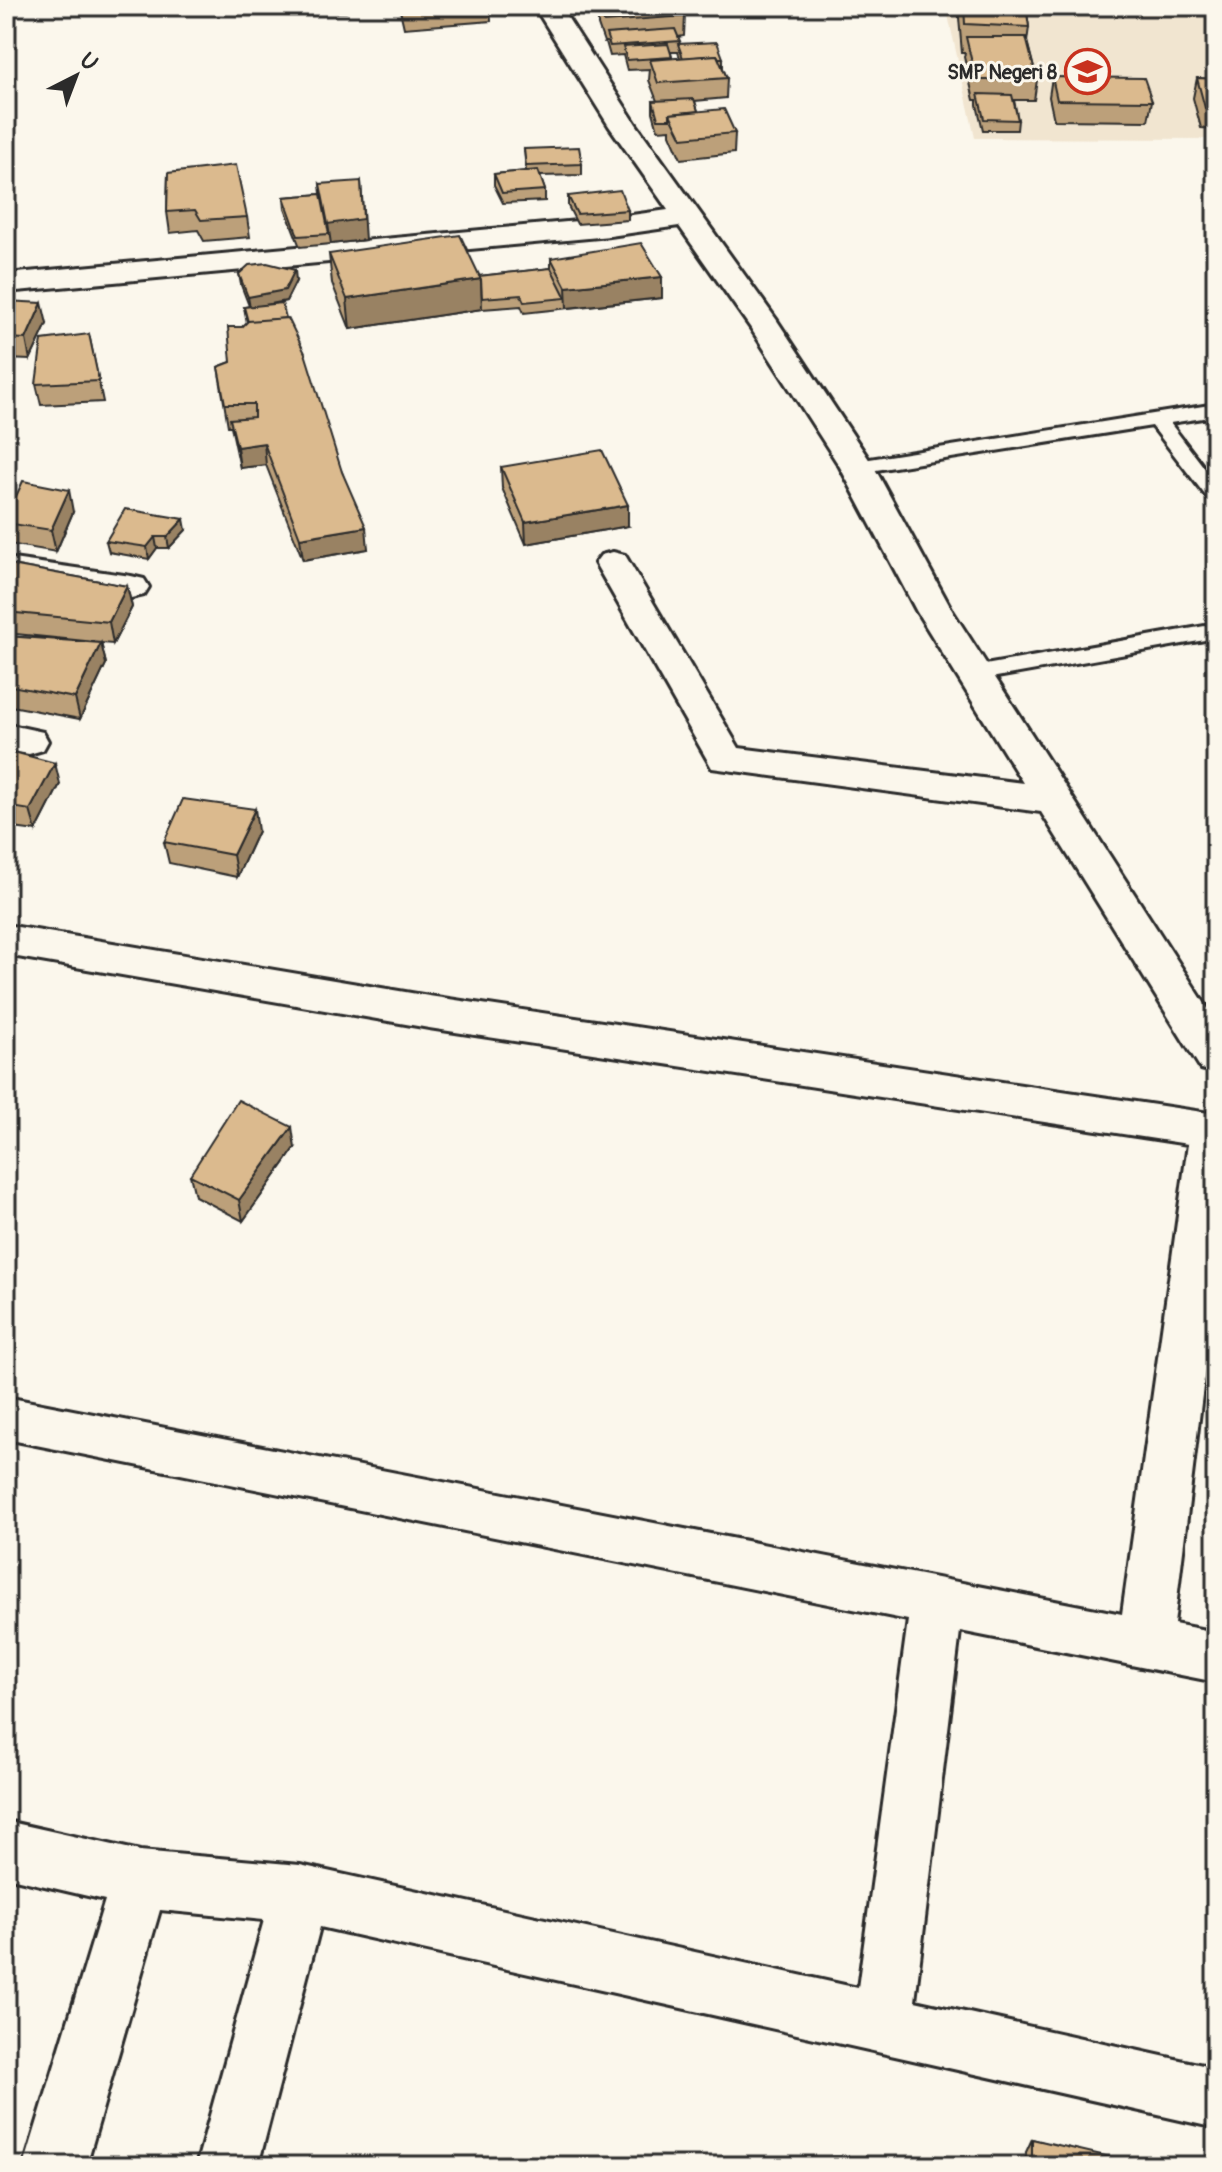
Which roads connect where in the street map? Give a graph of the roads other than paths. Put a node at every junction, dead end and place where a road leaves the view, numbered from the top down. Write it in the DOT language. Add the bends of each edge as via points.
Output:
graph roads {
  1 [pos="547,6"];
  2 [pos="686,216"];
  3 [pos="6,283"];
  4 [pos="1216,410"];
  5 [pos="1157,420"];
  6 [pos="857,467"];
  7 [pos="1216,496"];
  8 [pos="613,563"];
  9 [pos="6,569"];
  10 [pos="131,587"];
  11 [pos="1216,631"];
  12 [pos="974,674"];
  13 [pos="1054,800"];
  14 [pos="6,940"];
  15 [pos="1216,1057"];
  16 [pos="1214,1131"];
  17 [pos="6,1418"];
  18 [pos="937,1602"];
  19 [pos="1145,1643"];
  20 [pos="1216,1657"];
  21 [pos="6,1849"];
  22 [pos="140,1880"];
  23 [pos="300,1894"];
  24 [pos="883,2023"];
  25 [pos="1216,2098"];
  26 [pos="55,2166"];
  27 [pos="227,2166"];
  1 -- 2 [label="street"];
  2 -- 3 [label="street"];
  2 -- 6 [label="street"];
  4 -- 5 [label="lane"];
  5 -- 6 [label="lane"];
  5 -- 7 [label="lane"];
  6 -- 12 [label="street"];
  8 -- 13 [label="street" via="726,759"];
  9 -- 10 [label="street"];
  11 -- 12 [label="lane"];
  12 -- 13 [label="street"];
  13 -- 15 [label="street"];
  14 -- 16 [label="street" via="429,1012"];
  16 -- 19 [label="street"];
  17 -- 18 [label="street"];
  18 -- 19 [label="street"];
  18 -- 24 [label="street"];
  19 -- 20 [label="street"];
  21 -- 22 [label="street"];
  22 -- 23 [label="street"];
  22 -- 26 [label="street"];
  23 -- 24 [label="street"];
  23 -- 27 [label="street"];
  24 -- 25 [label="street"];
}
